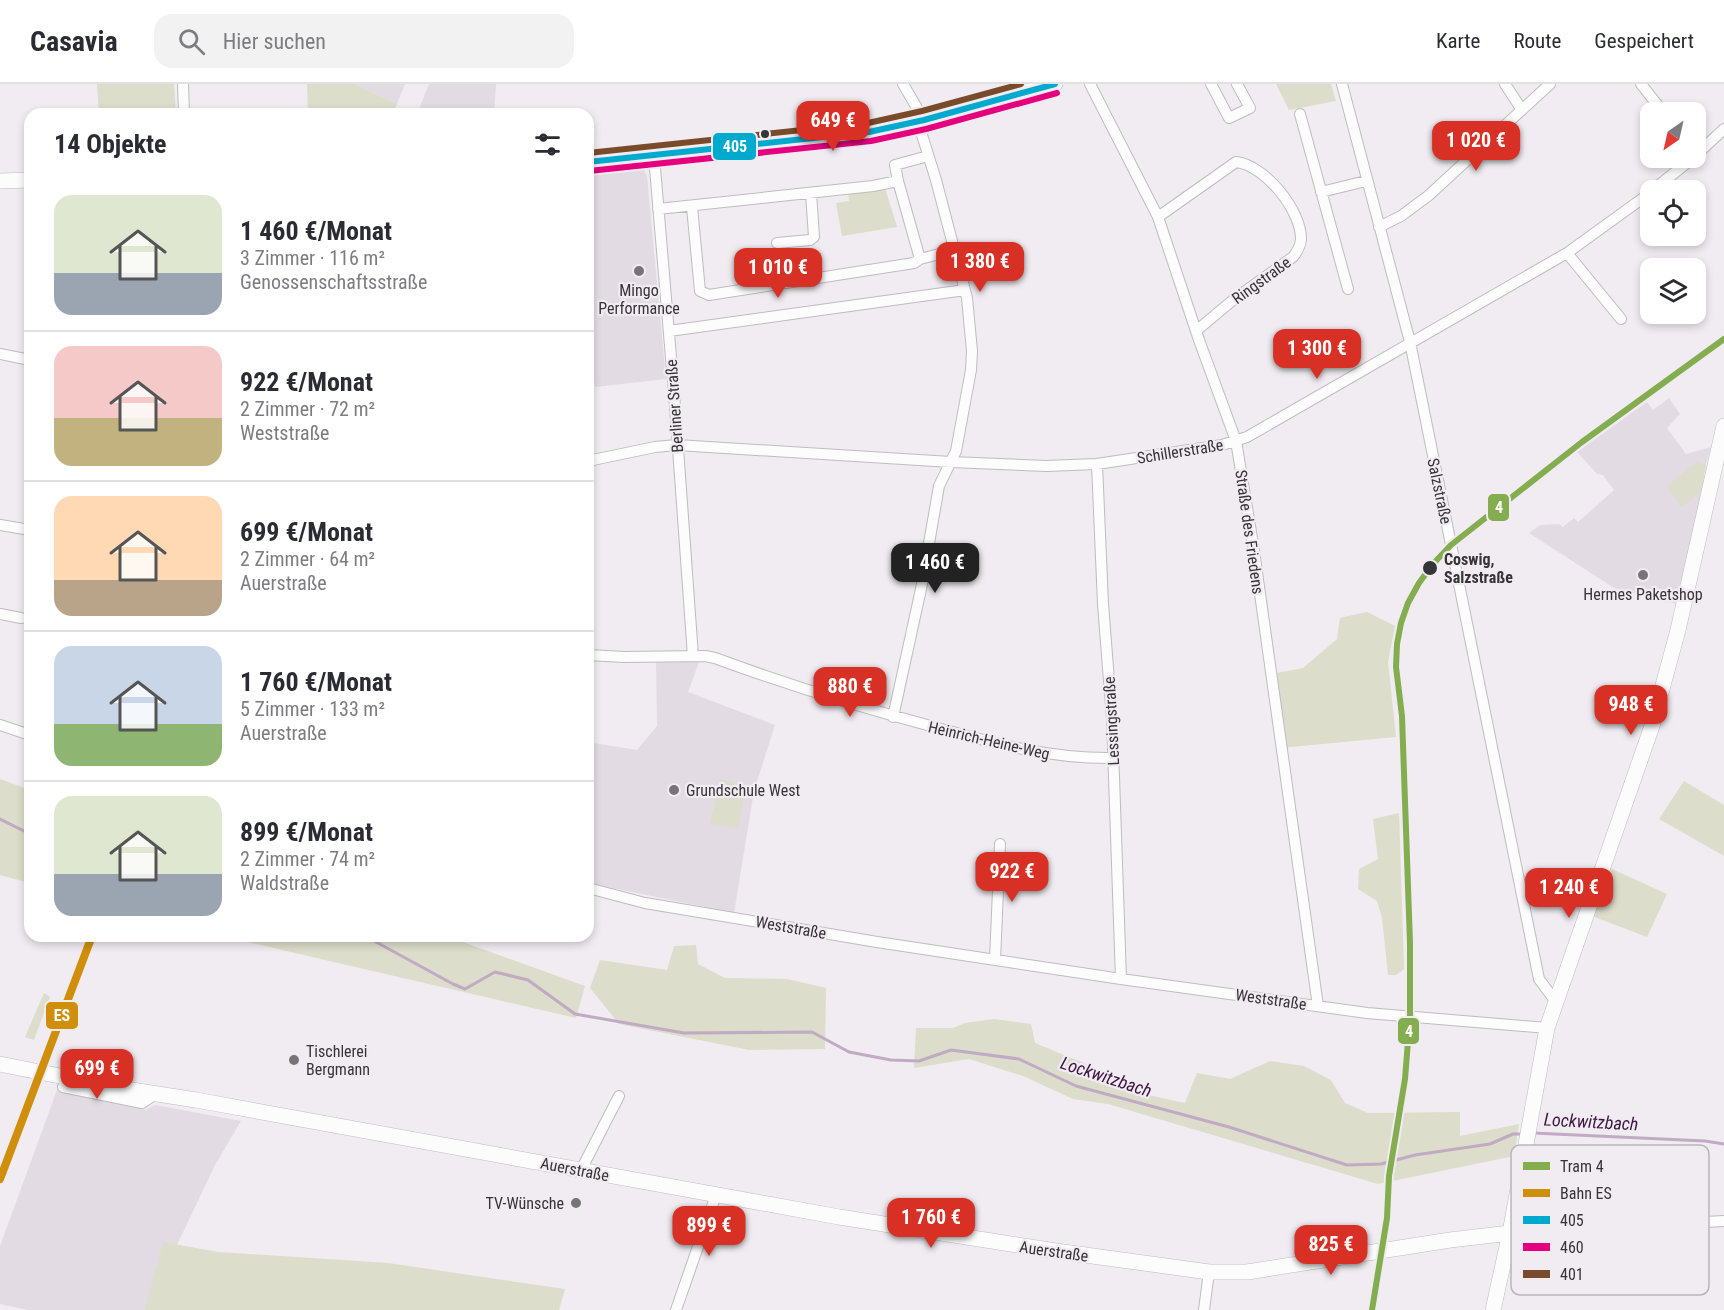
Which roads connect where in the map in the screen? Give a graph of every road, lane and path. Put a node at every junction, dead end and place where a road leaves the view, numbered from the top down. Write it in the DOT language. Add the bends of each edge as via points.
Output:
graph roads {
  1 [pos="183,84"];
  2 [pos="903,84"];
  3 [pos="1055,84"];
  4 [pos="1090,84"];
  5 [pos="1211,84"];
  6 [pos="1237,84"];
  7 [pos="1342,84"];
  8 [pos="1506,84"];
  9 [pos="1550,84"];
  10 [pos="1641,84"];
  11 [pos="1655,102"];
  12 [pos="184,108"];
  13 [pos="1522,110"];
  14 [pos="1300,114"];
  15 [pos="924,120"];
  16 [pos="1724,129"];
  17 [pos="1706,145"];
  18 [pos="654,156"];
  19 [pos="928,156"];
  20 [pos="594,161"];
  21 [pos="1680,168"];
  22 [pos="24,180"];
  23 [pos="1665,180"];
  24 [pos="0,181"];
  25 [pos="898,181"];
  26 [pos="1366,181"];
  27 [pos="1321,192"];
  28 [pos="811,193"];
  29 [pos="1640,200"];
  30 [pos="692,207"];
  31 [pos="658,209"];
  32 [pos="1158,217"];
  33 [pos="1379,227"];
  34 [pos="777,243"];
  35 [pos="955,250"];
  36 [pos="1567,253"];
  37 [pos="920,259"];
  38 [pos="1348,289"];
  39 [pos="964,290"];
  40 [pos="1621,319"];
  41 [pos="669,330"];
  42 [pos="1196,331"];
  43 [pos="1410,342"];
  44 [pos="0,354"];
  45 [pos="24,359"];
  46 [pos="1724,426"];
  47 [pos="1236,441"];
  48 [pos="677,445"];
  49 [pos="594,460"];
  50 [pos="951,462"];
  51 [pos="1097,464"];
  52 [pos="0,525"];
  53 [pos="24,529"];
  54 [pos="0,614"];
  55 [pos="21,618"];
  56 [pos="594,655"];
  57 [pos="693,656"];
  58 [pos="893,717"];
  59 [pos="0,725"];
  60 [pos="24,733"];
  61 [pos="1113,758"];
  62 [pos="1000,844"];
  63 [pos="594,890"];
  64 [pos="995,960"];
  65 [pos="1121,979"];
  66 [pos="1556,1002"];
  67 [pos="1318,1006"];
  68 [pos="1547,1028"];
  69 [pos="0,1064"];
  70 [pos="63,1087"];
  71 [pos="154,1095"];
  72 [pos="619,1096"];
  73 [pos="1526,1145"];
  74 [pos="580,1170"];
  75 [pos="716,1195"];
  76 [pos="1724,1221"];
  77 [pos="1709,1222"];
  78 [pos="1511,1227"];
  79 [pos="1510,1233"];
  80 [pos="1209,1272"];
  81 [pos="676,1310"];
  82 [pos="1204,1310"];
  83 [pos="1493,1310"];
  1 -- 12 [label="street"];
  2 -- 15 [label="street"];
  3 -- 15 [label="street"];
  4 -- 32 [label="street, Straße des Friedens"];
  5 -- 6 [label="street" via="1229,118 1250,108"];
  7 -- 26 [label="street, Salzstraße"];
  8 -- 13 [label="street"];
  9 -- 13 [label="street"];
  10 -- 11 [label="street"];
  13 -- 33 [label="street" via="1428,196"];
  14 -- 27 [label="street"];
  15 -- 18 [label="street" via="869,132"];
  15 -- 19 [label="street" via="922,135"];
  16 -- 17 [label="street, Schillerstraße"];
  18 -- 20 [label="street"];
  18 -- 31 [label="street, Berliner Straße"];
  19 -- 25 [label="street" via="895,165"];
  19 -- 35 [label="street"];
  21 -- 23 [label="street, Schillerstraße"];
  22 -- 24 [label="street"];
  25 -- 28 [label="street"];
  25 -- 37 [label="street"];
  26 -- 27 [label="street"];
  26 -- 33 [label="street, Salzstraße"];
  27 -- 38 [label="street"];
  28 -- 30 [label="street"];
  28 -- 34 [label="street" via="814,237"];
  29 -- 36 [label="street, Schillerstraße"];
  30 -- 31 [label="street"];
  30 -- 37 [label="street" via="700,291 709,295"];
  31 -- 41 [label="street, Berliner Straße"];
  32 -- 42 [label="street, Straße des Friedens"];
  32 -- 42 [label="street, Ringstraße" via="1236,162 1249,165 1275,186 1289,204 1298,227 1301,241 1293,257"];
  33 -- 43 [label="street, Salzstraße"];
  35 -- 37 [label="street"];
  35 -- 39 [label="street"];
  36 -- 40 [label="street"];
  36 -- 43 [label="street, Schillerstraße"];
  39 -- 41 [label="street"];
  39 -- 50 [label="street" via="972,361"];
  41 -- 48 [label="street, Berliner Straße"];
  42 -- 47 [label="street, Straße des Friedens"];
  43 -- 47 [label="street, Schillerstraße"];
  43 -- 66 [label="street, Salzstraße" via="1539,979"];
  44 -- 45 [label="street"];
  46 -- 66 [label="street" via="1652,726"];
  47 -- 51 [label="street, Schillerstraße"];
  47 -- 67 [label="street, Straße des Friedens"];
  48 -- 49 [label="street, Schillerstraße"];
  48 -- 50 [label="street, Schillerstraße"];
  48 -- 57 [label="street, Berliner Straße"];
  50 -- 51 [label="street, Schillerstraße"];
  50 -- 58 [label="street" via="939,486"];
  51 -- 61 [label="street, Lessingstraße"];
  52 -- 53 [label="street"];
  54 -- 55 [label="street"];
  56 -- 57 [label="street, Heinrich-Heine-Weg"];
  57 -- 58 [label="street, Heinrich-Heine-Weg" via="715,658"];
  58 -- 61 [label="street, Heinrich-Heine-Weg" via="1035,752"];
  59 -- 60 [label="street"];
  61 -- 65 [label="street, Lessingstraße"];
  62 -- 64 [label="street"];
  63 -- 64 [label="street, Weststraße" via="645,903"];
  64 -- 65 [label="street, Weststraße"];
  65 -- 67 [label="street, Weststraße"];
  66 -- 68 [label="street"];
  67 -- 68 [label="street, Weststraße"];
  68 -- 73 [label="street"];
  69 -- 71 [label="street, Auerstraße"];
  70 -- 71 [label="street" via="142,1103"];
  71 -- 74 [label="street, Auerstraße"];
  72 -- 74 [label="street"];
  74 -- 75 [label="street, Auerstraße"];
  75 -- 80 [label="street, Auerstraße" via="963,1237"];
  75 -- 81 [label="street"];
  76 -- 77 [label="street, Auerstraße"];
  78 -- 79 [label="street"];
  79 -- 80 [label="street, Auerstraße" via="1246,1272"];
  79 -- 83 [label="street"];
  80 -- 82 [label="street"];
}
